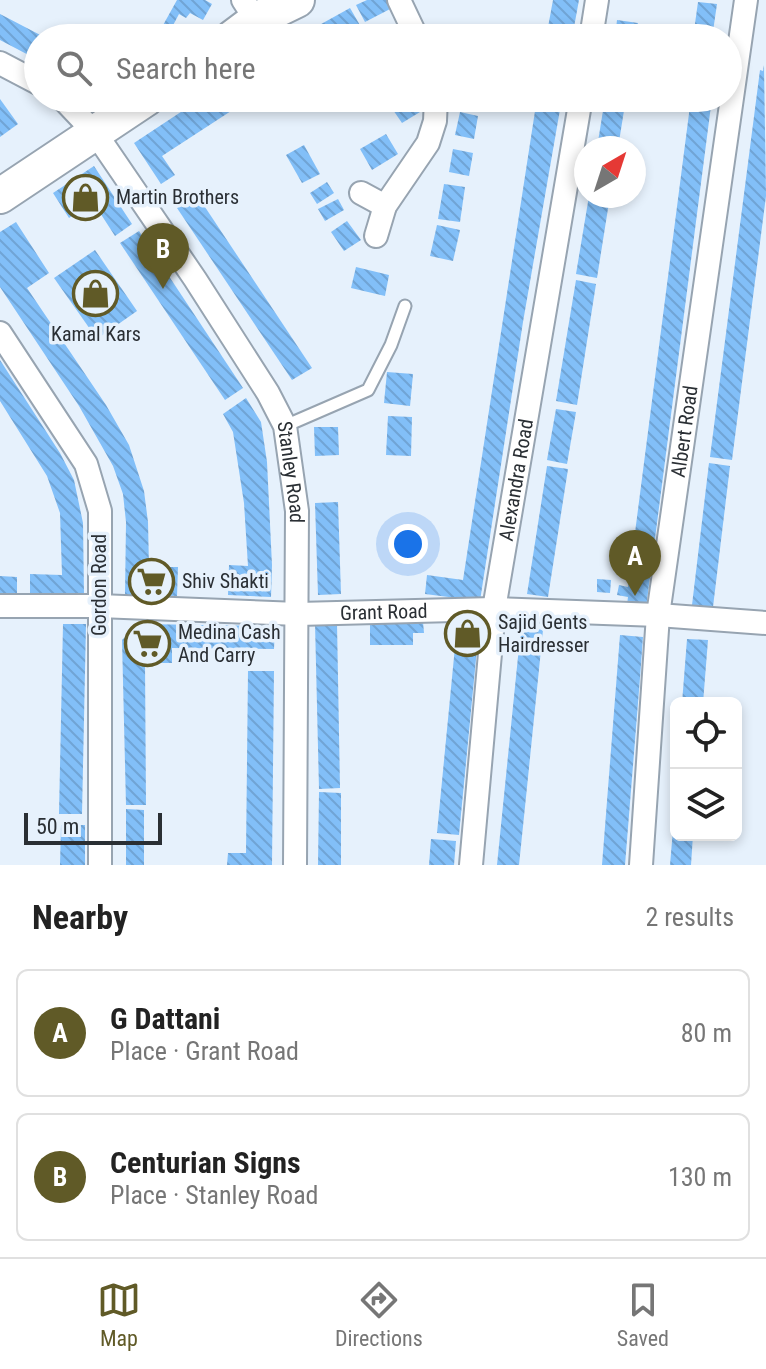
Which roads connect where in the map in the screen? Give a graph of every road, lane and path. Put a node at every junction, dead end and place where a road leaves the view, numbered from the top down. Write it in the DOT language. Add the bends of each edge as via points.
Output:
graph roads {
  1 [pos="297,0"];
  2 [pos="399,0"];
  3 [pos="597,0"];
  4 [pos="746,0"];
  5 [pos="244,19"];
  6 [pos="410,24"];
  7 [pos="593,24"];
  8 [pos="742,28"];
  9 [pos="0,63"];
  10 [pos="24,76"];
  11 [pos="75,112"];
  12 [pos="127,112"];
  13 [pos="435,112"];
  14 [pos="579,112"];
  15 [pos="730,112"];
  16 [pos="96,134"];
  17 [pos="361,193"];
  18 [pos="0,196"];
  19 [pos="385,206"];
  20 [pos="376,236"];
  21 [pos="405,306"];
  22 [pos="0,333"];
  23 [pos="285,426"];
  24 [pos="0,606"];
  25 [pos="99,606"];
  26 [pos="494,609"];
  27 [pos="298,614"];
  28 [pos="658,615"];
  29 [pos="766,623"];
  30 [pos="100,865"];
  31 [pos="295,865"];
  32 [pos="471,865"];
  33 [pos="641,865"];
  1 -- 5 [label="main road"];
  2 -- 6 [label="street"];
  3 -- 7 [label="street"];
  4 -- 8 [label="street, Albert Road"];
  9 -- 10 [label="street"];
  11 -- 16 [label="street, Stanley Road"];
  12 -- 16 [label="main road"];
  13 -- 19 [label="street" via="428,143"];
  14 -- 26 [label="street, Alexandra Road"];
  15 -- 28 [label="street, Albert Road"];
  16 -- 18 [label="main road"];
  16 -- 23 [label="street, Stanley Road" via="195,279"];
  17 -- 19 [label="street"];
  19 -- 20 [label="street"];
  21 -- 23 [label="lane" via="368,390"];
  22 -- 25 [label="street, Gordon Road" via="86,464 100,511"];
  23 -- 27 [label="street, Stanley Road" via="297,511"];
  24 -- 25 [label="street, Grant Road"];
  25 -- 27 [label="street, Grant Road"];
  25 -- 30 [label="street, Gordon Road"];
  26 -- 27 [label="street, Grant Road"];
  26 -- 28 [label="street, Grant Road"];
  26 -- 32 [label="street, Alexandra Road"];
  27 -- 31 [label="street, Stanley Road"];
  28 -- 29 [label="street, Grant Road"];
  28 -- 33 [label="street, Albert Road"];
}
